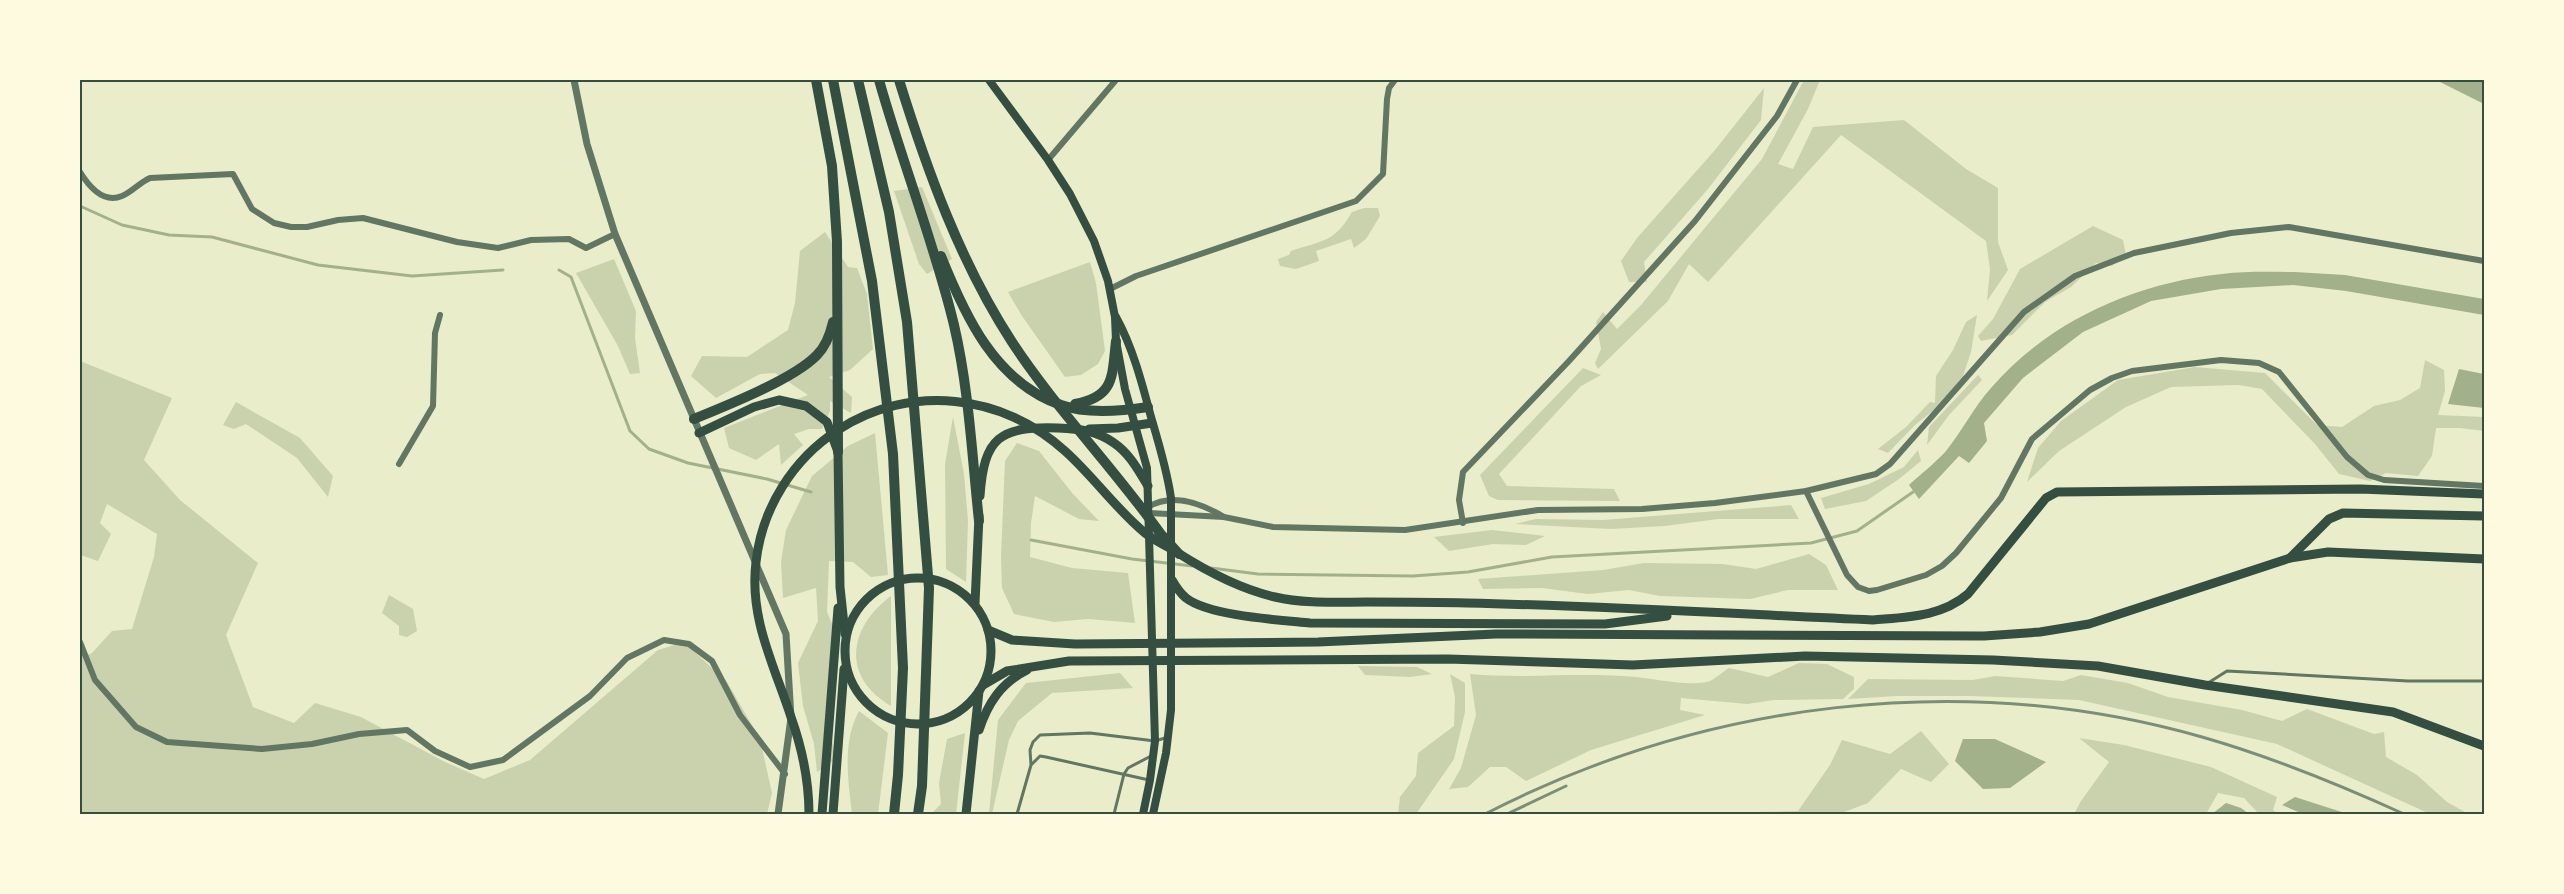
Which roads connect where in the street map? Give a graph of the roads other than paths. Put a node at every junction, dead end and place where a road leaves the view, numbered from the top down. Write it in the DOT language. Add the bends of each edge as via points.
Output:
graph roads {
  1 [pos="574,80"];
  2 [pos="816,80"];
  3 [pos="833,80"];
  4 [pos="858,80"];
  5 [pos="879,80"];
  6 [pos="898,80"];
  7 [pos="989,80"];
  8 [pos="1116,80"];
  9 [pos="1395,80"];
  10 [pos="1797,80"];
  11 [pos="1048,160"];
  12 [pos="907,169"];
  13 [pos="80,172"];
  14 [pos="615,234"];
  15 [pos="2484,261"];
  16 [pos="1110,289"];
  17 [pos="837,306"];
  18 [pos="440,315"];
  19 [pos="1115,317"];
  20 [pos="1116,341"];
  21 [pos="1063,406"];
  22 [pos="1148,407"];
  23 [pos="1131,410"];
  24 [pos="694,419"];
  25 [pos="1152,423"];
  26 [pos="1136,426"];
  27 [pos="1082,429"];
  28 [pos="699,433"];
  29 [pos="838,452"];
  30 [pos="399,464"];
  31 [pos="1148,486"];
  32 [pos="2484,486"];
  33 [pos="1806,491"];
  34 [pos="2484,494"];
  35 [pos="1171,498"];
  36 [pos="1149,510"];
  37 [pos="1170,515"];
  38 [pos="2484,516"];
  39 [pos="1224,517"];
  40 [pos="979,521"];
  41 [pos="1463,523"];
  42 [pos="1175,554"];
  43 [pos="2290,558"];
  44 [pos="2484,559"];
  45 [pos="1172,576"];
  46 [pos="840,586"];
  47 [pos="975,603"];
  48 [pos="1694,613"];
  49 [pos="1382,623"];
  50 [pos="988,630"];
  51 [pos="1496,634"];
  52 [pos="845,640"];
  53 [pos="80,642"];
  54 [pos="845,657"];
  55 [pos="1037,666"];
  56 [pos="2484,681"];
  57 [pos="2205,685"];
  58 [pos="981,688"];
  59 [pos="1168,734"];
  60 [pos="1155,741"];
  61 [pos="974,744"];
  62 [pos="2484,745"];
  63 [pos="1154,753"];
  64 [pos="1031,765"];
  65 [pos="785,774"];
  66 [pos="1124,774"];
  67 [pos="1150,780"];
  68 [pos="778,814"];
  69 [pos="809,814"];
  70 [pos="822,814"];
  71 [pos="833,814"];
  72 [pos="894,814"];
  73 [pos="918,814"];
  74 [pos="966,814"];
  75 [pos="1017,814"];
  76 [pos="1114,814"];
  77 [pos="1143,814"];
  78 [pos="1153,814"];
  1 -- 14 [label="street" via="587,144"];
  2 -- 17 [label="highway" via="832,166"];
  3 -- 72 [label="highway" via="872,281 893,454 903,668"];
  4 -- 73 [label="highway" via="889,212 907,322 930,588"];
  5 -- 12 [label="highway"];
  6 -- 42 [label="highway" via="941,202 989,302 1013,343"];
  7 -- 11 [label="main road"];
  8 -- 11 [label="street"];
  9 -- 16 [label="street" via="1388,95 1383,174 1356,201 1136,276"];
  10 -- 41 [label="street" via="1777,116 1695,221 1463,472"];
  11 -- 16 [label="main road" via="1089,231"];
  12 -- 21 [label="highway" via="962,304 984,345 1019,381"];
  12 -- 40 [label="highway" via="939,268 958,346"];
  13 -- 14 [label="street" via="88,186 114,198 150,178 232,174 252,209 274,223 291,227 363,218 457,242 498,248 569,239 586,248"];
  14 -- 24 [label="street"];
  15 -- 33 [label="street" via="2289,227 2231,233 2134,253 2075,276 2024,312 1883,469"];
  16 -- 19 [label="main road"];
  17 -- 24 [label="highway" via="829,338 817,356 746,397"];
  17 -- 29 [label="highway"];
  18 -- 30 [label="street" via="435,333 433,406"];
  19 -- 20 [label="main road"];
  19 -- 22 [label="main road" via="1126,336"];
  20 -- 21 [label="highway" via="1112,376 1104,393 1092,400"];
  20 -- 23 [label="main road"];
  21 -- 23 [label="highway"];
  22 -- 23 [label="highway"];
  22 -- 25 [label="main road"];
  23 -- 26 [label="main road"];
  24 -- 28 [label="street"];
  25 -- 26 [label="main road"];
  25 -- 35 [label="main road"];
  26 -- 27 [label="main road"];
  26 -- 31 [label="main road"];
  27 -- 31 [label="main road" via="1107,438 1124,451"];
  27 -- 40 [label="main road" via="1023,428 1000,438 982,467"];
  28 -- 29 [label="main road" via="754,407 778,400 793,401 826,422"];
  28 -- 65 [label="street" via="786,634 791,718"];
  29 -- 46 [label="main road"];
  31 -- 36 [label="main road"];
  32 -- 33 [label="street" via="2384,480 2368,475 2347,457 2285,377 2265,365 2221,360 2132,371 2090,390 2032,439 2001,498 1956,553 1926,575 1877,590 1864,590 1847,575"];
  33 -- 41 [label="street" via="1642,509 1538,510"];
  34 -- 48 [label="main road" via="2360,489 2057,492 2046,498 1968,594 1955,606 1939,612 1873,620"];
  35 -- 36 [label="street" via="1158,501"];
  35 -- 37 [label="main road"];
  35 -- 39 [label="street" via="1205,507"];
  36 -- 37 [label="street"];
  36 -- 60 [label="main road" via="1157,659"];
  37 -- 39 [label="street"];
  37 -- 42 [label="main road"];
  38 -- 43 [label="main road" via="2343,513 2329,519"];
  39 -- 41 [label="street" via="1273,527 1320,529 1405,530"];
  40 -- 47 [label="main road"];
  42 -- 45 [label="main road"];
  42 -- 48 [label="main road" via="1247,588 1274,597 1320,603 1461,603"];
  42 -- 69 [label="main road" via="1146,534 1057,443 996,409 958,401 915,401 859,418 829,436 793,471 773,502 759,542 755,581 762,638 801,748"];
  43 -- 44 [label="main road" via="2328,552"];
  43 -- 51 [label="main road" via="2128,613 2040,632 1901,637"];
  45 -- 49 [label="main road" via="1188,600 1215,609 1310,623"];
  45 -- 59 [label="main road"];
  46 -- 52 [label="main road"];
  46 -- 70 [label="main road"];
  47 -- 50 [label="main road"];
  47 -- 52 [label="main road" via="938,580 915,578 882,587 862,604"];
  48 -- 49 [label="main road" via="1605,624"];
  49 -- 51 [label="main road"];
  50 -- 51 [label="main road" via="1024,642 1122,644"];
  50 -- 58 [label="main road" via="991,655"];
  52 -- 54 [label="main road"];
  53 -- 65 [label="street" via="95,680 136,727 167,742 262,749 406,730 435,751 470,768 503,760 590,696 627,658 664,640 689,644 712,661 740,715"];
  54 -- 58 [label="main road" via="847,672 858,694 894,721 919,724 944,719 964,708"];
  54 -- 71 [label="main road"];
  55 -- 57 [label="main road" via="1069,661 1224,659 1448,659 1634,665 1805,656 2098,666"];
  55 -- 58 [label="main road" via="1007,671"];
  55 -- 61 [label="main road" via="1019,674 998,692 985,712"];
  56 -- 57 [label="lane" via="2227,671"];
  57 -- 62 [label="main road" via="2392,712"];
  58 -- 61 [label="main road"];
  59 -- 60 [label="lane"];
  59 -- 78 [label="main road"];
  60 -- 63 [label="main road"];
  60 -- 64 [label="lane" via="1107,734 1040,735 1030,750"];
  61 -- 74 [label="main road"];
  63 -- 66 [label="lane"];
  63 -- 67 [label="main road"];
  64 -- 66 [label="lane" via="1040,756"];
  64 -- 75 [label="lane"];
  65 -- 68 [label="street"];
  66 -- 67 [label="lane"];
  66 -- 76 [label="lane"];
  67 -- 77 [label="main road"];
}
